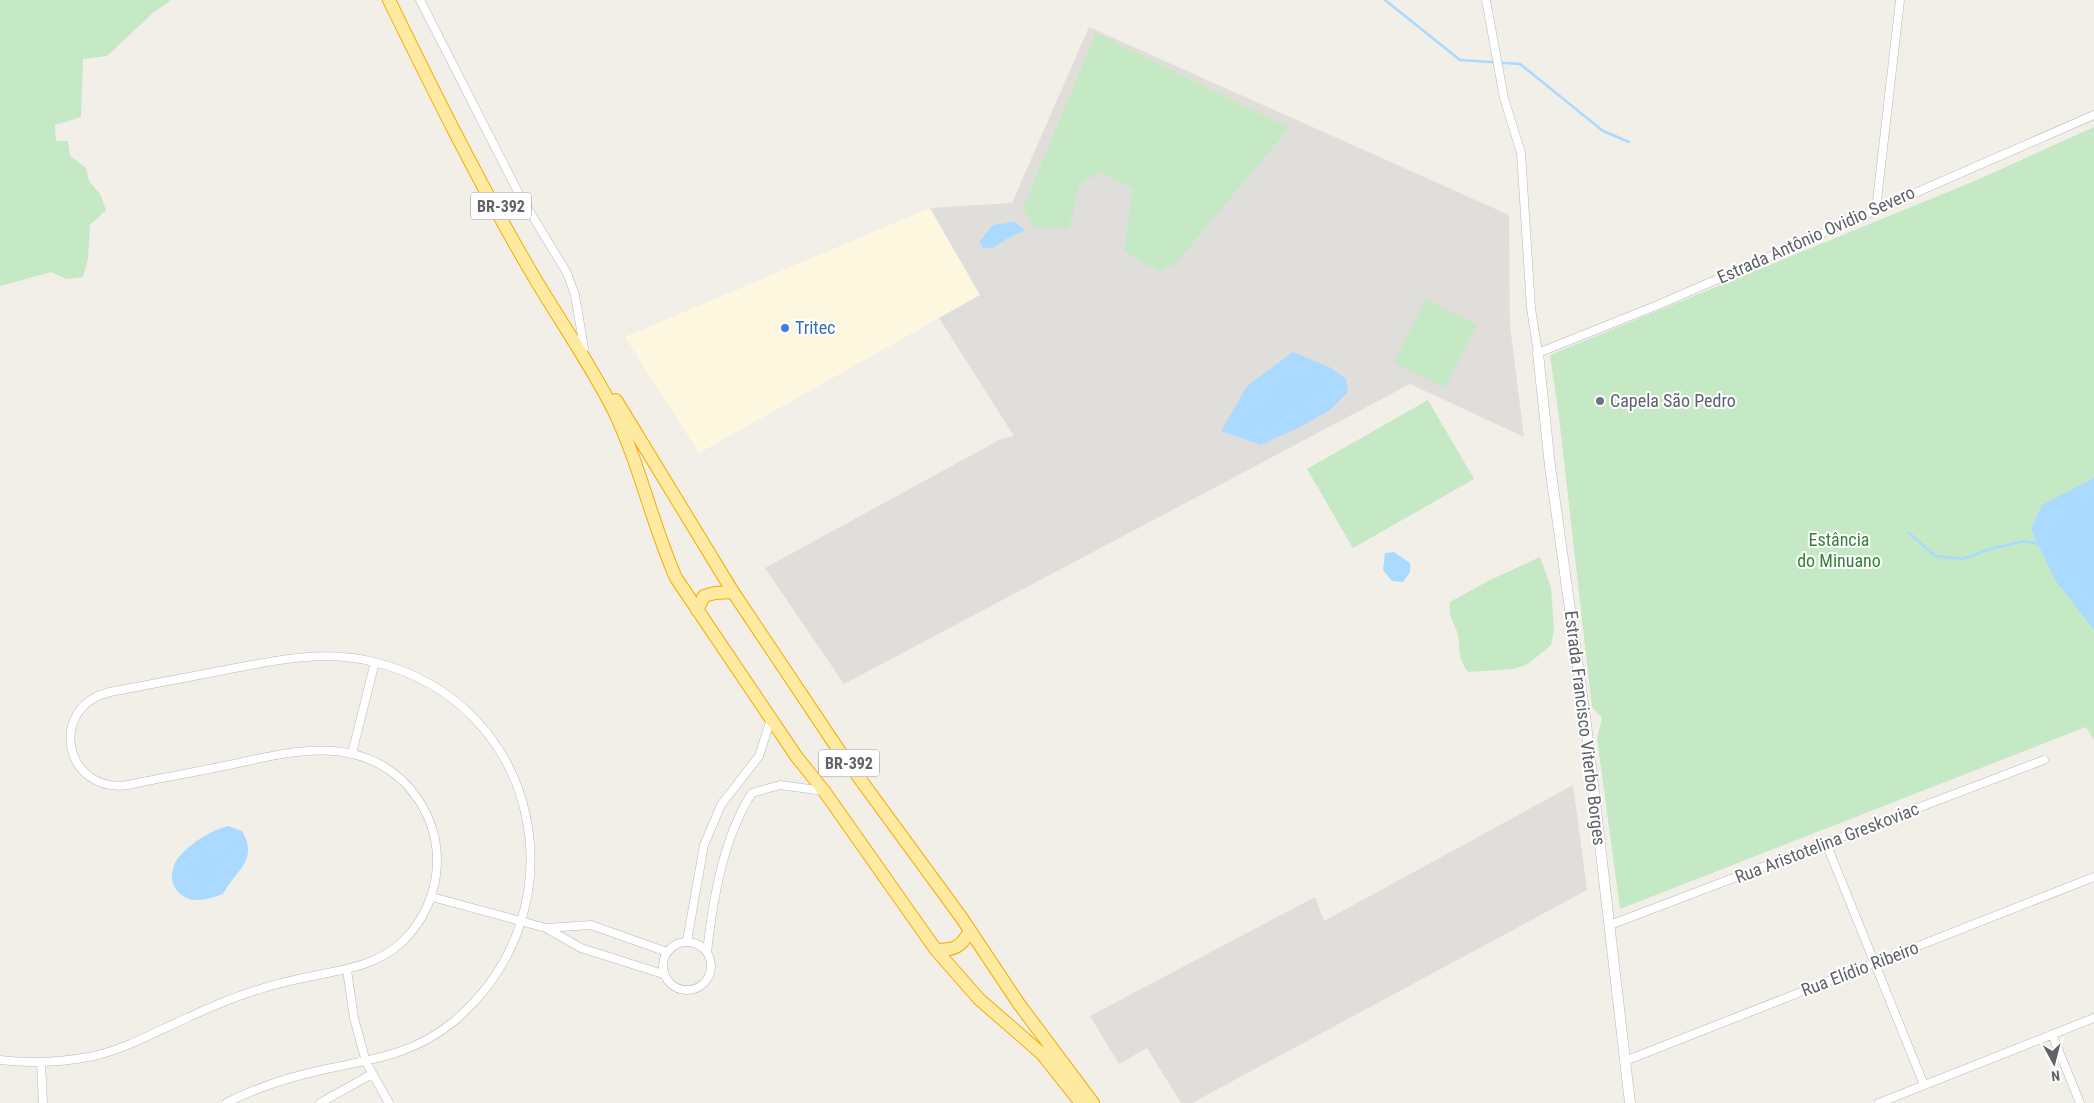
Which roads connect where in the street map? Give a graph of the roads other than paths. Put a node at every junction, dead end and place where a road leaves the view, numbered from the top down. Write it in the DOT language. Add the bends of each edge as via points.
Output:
graph roads {
  1 [pos="389,0"];
  2 [pos="394,0"];
  3 [pos="420,0"];
  4 [pos="1486,0"];
  5 [pos="1900,0"];
  6 [pos="2094,115"];
  7 [pos="1876,209"];
  8 [pos="584,348"];
  9 [pos="1538,353"];
  10 [pos="733,592"];
  11 [pos="697,610"];
  12 [pos="375,662"];
  13 [pos="771,719"];
  14 [pos="352,753"];
  15 [pos="2044,760"];
  16 [pos="824,791"];
  17 [pos="1826,843"];
  18 [pos="2094,877"];
  19 [pos="432,897"];
  20 [pos="522,921"];
  21 [pos="1610,925"];
  22 [pos="546,928"];
  23 [pos="970,931"];
  24 [pos="687,941"];
  25 [pos="936,950"];
  26 [pos="667,952"];
  27 [pos="707,952"];
  28 [pos="1874,963"];
  29 [pos="347,970"];
  30 [pos="663,974"];
  31 [pos="2094,1018"];
  32 [pos="2052,1034"];
  33 [pos="0,1060"];
  34 [pos="1625,1060"];
  35 [pos="41,1062"];
  36 [pos="366,1062"];
  37 [pos="372,1074"];
  38 [pos="1924,1085"];
  39 [pos="43,1103"];
  40 [pos="226,1103"];
  41 [pos="320,1103"];
  42 [pos="389,1103"];
  43 [pos="1081,1103"];
  44 [pos="1093,1103"];
  45 [pos="1630,1103"];
  46 [pos="1879,1103"];
  47 [pos="2080,1103"];
  1 -- 11 [label="highway, BR-392" via="495,208 614,411 676,578"];
  2 -- 8 [label="highway, BR-392" via="495,196"];
  3 -- 8 [label="street" via="518,194 566,273 575,295"];
  4 -- 9 [label="street" via="1504,98 1521,153 1531,308"];
  5 -- 7 [label="street"];
  6 -- 7 [label="street, Estrada Antônio Ovidio Severo"];
  7 -- 9 [label="street, Estrada Antônio Ovidio Severo" via="1658,305"];
  8 -- 10 [label="highway, BR-392"];
  9 -- 21 [label="street, Estrada Francisco Viterbo Borges"];
  10 -- 11 [label="highway" via="704,596"];
  10 -- 23 [label="highway, BR-392" via="843,756"];
  11 -- 13 [label="highway, BR-392"];
  12 -- 14 [label="street"];
  12 -- 14 [label="street" via="330,656 286,658 102,694 77,714 70,736 72,752 84,772 96,782 112,786 292,752 328,750"];
  12 -- 20 [label="street" via="417,677 443,693 472,717 500,752 520,793 530,838 530,885"];
  13 -- 16 [label="highway, BR-392"];
  13 -- 24 [label="street" via="759,756 721,806 704,845"];
  14 -- 19 [label="street" via="396,775 423,808 431,824 436,848"];
  15 -- 17 [label="street, Rua Aristotelina Greskoviac"];
  16 -- 25 [label="highway, BR-392"];
  16 -- 27 [label="street" via="780,785 752,793 741,810 723,858"];
  17 -- 21 [label="street, Rua Aristotelina Greskoviac"];
  17 -- 28 [label="street"];
  18 -- 28 [label="street, Rua Elídio Ribeiro"];
  19 -- 20 [label="street"];
  19 -- 29 [label="street" via="419,921 398,945 371,962"];
  20 -- 22 [label="street"];
  20 -- 36 [label="street" via="498,972 469,1008 424,1041"];
  21 -- 34 [label="street, Estrada Francisco Viterbo Borges"];
  22 -- 26 [label="street" via="591,925"];
  22 -- 30 [label="street" via="581,948"];
  23 -- 25 [label="highway" via="955,948"];
  23 -- 44 [label="highway, BR-392" via="1019,1004"];
  24 -- 26 [label="street" via="676,944"];
  24 -- 27 [label="street" via="698,944"];
  25 -- 43 [label="highway, BR-392" via="979,999 1042,1054"];
  26 -- 30 [label="street" via="662,962"];
  27 -- 30 [label="street" via="711,963 710,975 698,988 680,990"];
  28 -- 34 [label="street, Rua Elídio Ribeiro"];
  28 -- 38 [label="street"];
  29 -- 35 [label="street" via="301,978 234,998 114,1050 78,1059"];
  29 -- 36 [label="street" via="354,1018"];
  31 -- 32 [label="street"];
  32 -- 38 [label="street"];
  32 -- 47 [label="street"];
  33 -- 35 [label="street"];
  34 -- 45 [label="street, Estrada Francisco Viterbo Borges"];
  35 -- 39 [label="street"];
  36 -- 37 [label="street"];
  36 -- 40 [label="street" via="284,1080"];
  37 -- 41 [label="street"];
  37 -- 42 [label="street"];
  38 -- 46 [label="street"];
}
